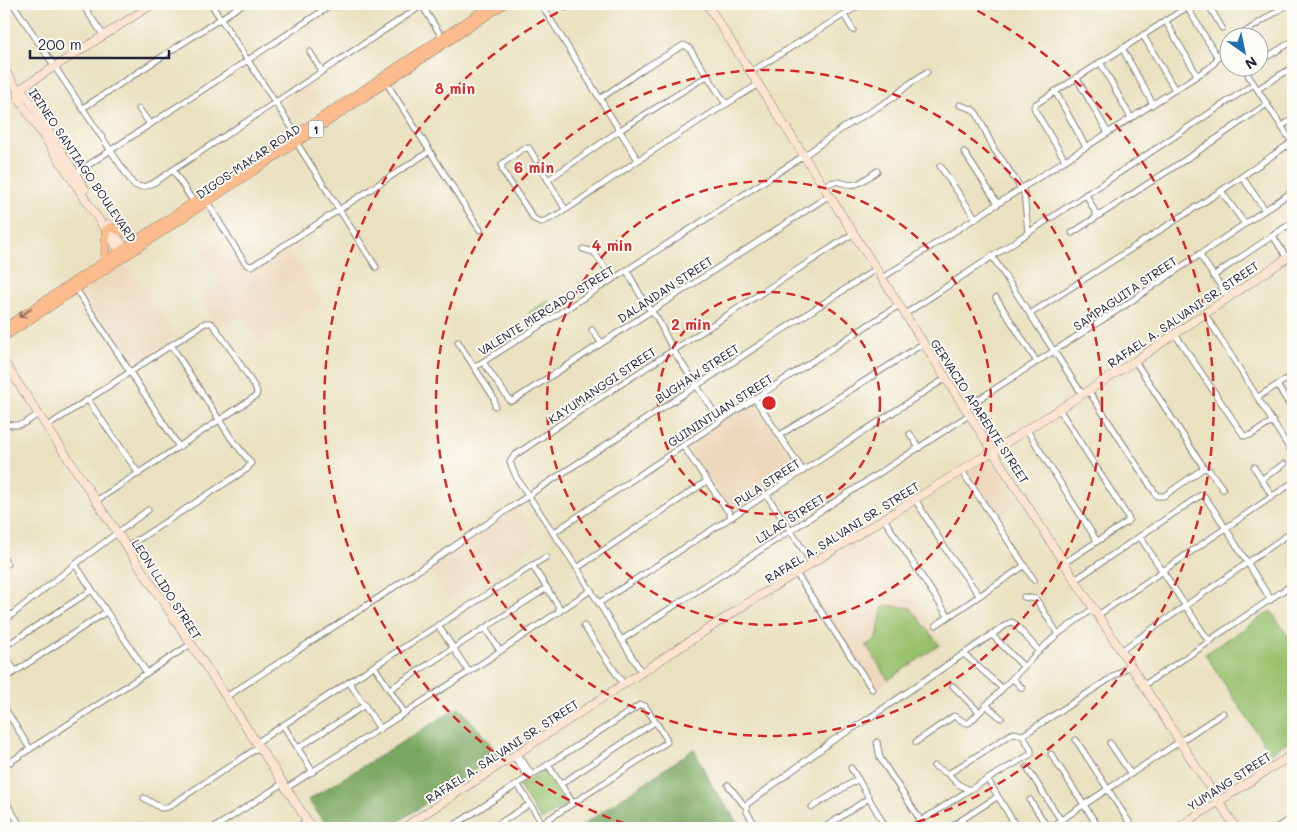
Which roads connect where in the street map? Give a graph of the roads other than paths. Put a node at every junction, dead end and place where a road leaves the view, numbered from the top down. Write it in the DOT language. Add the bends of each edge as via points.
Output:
graph roads {
  1 [pos="13,4"];
  2 [pos="82,4"];
  3 [pos="153,4"];
  4 [pos="211,4"];
  5 [pos="243,4"];
  6 [pos="333,4"];
  7 [pos="422,4"];
  8 [pos="493,4"];
  9 [pos="504,4"];
  10 [pos="541,4"];
  11 [pos="707,4"];
  12 [pos="861,4"];
  13 [pos="1208,4"];
  14 [pos="1288,4"];
  15 [pos="1190,5"];
  16 [pos="844,15"];
  17 [pos="220,18"];
  18 [pos="1165,20"];
  19 [pos="1222,28"];
  20 [pos="1251,28"];
  21 [pos="853,30"];
  22 [pos="1143,35"];
  23 [pos="104,36"];
  24 [pos="444,40"];
  25 [pos="1293,40"];
  26 [pos="1122,48"];
  27 [pos="310,52"];
  28 [pos="1220,53"];
  29 [pos="1270,55"];
  30 [pos="1218,58"];
  31 [pos="248,60"];
  32 [pos="1100,62"];
  33 [pos="1293,67"];
  34 [pos="55,68"];
  35 [pos="4,69"];
  36 [pos="322,71"];
  37 [pos="751,72"];
  38 [pos="927,72"];
  39 [pos="1197,75"];
  40 [pos="707,76"];
  41 [pos="1076,77"];
  42 [pos="1250,78"];
  43 [pos="386,82"];
  44 [pos="759,84"];
  45 [pos="1254,84"];
  46 [pos="1258,89"];
  47 [pos="18,90"];
  48 [pos="1175,90"];
  49 [pos="1055,91"];
  50 [pos="601,98"];
  51 [pos="275,102"];
  52 [pos="726,104"];
  53 [pos="1153,104"];
  54 [pos="1268,104"];
  55 [pos="960,105"];
  56 [pos="83,108"];
  57 [pos="139,109"];
  58 [pos="1131,118"];
  59 [pos="1293,119"];
  60 [pos="150,124"];
  61 [pos="1282,126"];
  62 [pos="620,130"];
  63 [pos="1108,133"];
  64 [pos="296,138"];
  65 [pos="1292,143"];
  66 [pos="1086,147"];
  67 [pos="111,150"];
  68 [pos="430,151"];
  69 [pos="964,152"];
  70 [pos="805,155"];
  71 [pos="638,160"];
  72 [pos="1066,160"];
  73 [pos="940,166"];
  74 [pos="173,170"];
  75 [pos="877,171"];
  76 [pos="73,175"];
  77 [pos="1242,176"];
  78 [pos="548,180"];
  79 [pos="824,186"];
  80 [pos="1022,189"];
  81 [pos="1221,191"];
  82 [pos="1293,191"];
  83 [pos="1086,194"];
  84 [pos="830,195"];
  85 [pos="205,198"];
  86 [pos="998,204"];
  87 [pos="196,205"];
  88 [pos="565,209"];
  89 [pos="340,210"];
  90 [pos="1265,210"];
  91 [pos="1097,216"];
  92 [pos="976,219"];
  93 [pos="1293,222"];
  94 [pos="1245,224"];
  95 [pos="108,229"];
  96 [pos="480,230"];
  97 [pos="1028,232"];
  98 [pos="854,233"];
  99 [pos="1072,233"];
  100 [pos="1273,236"];
  101 [pos="140,238"];
  102 [pos="583,250"];
  103 [pos="124,252"];
  104 [pos="1199,254"];
  105 [pos="992,256"];
  106 [pos="1290,256"];
  107 [pos="105,260"];
  108 [pos="376,267"];
  109 [pos="876,269"];
  110 [pos="626,271"];
  111 [pos="1213,276"];
  112 [pos="882,278"];
  113 [pos="613,280"];
  114 [pos="76,289"];
  115 [pos="996,298"];
  116 [pos="1228,298"];
  117 [pos="900,305"];
  118 [pos="651,310"];
  119 [pos="905,314"];
  120 [pos="1030,314"];
  121 [pos="1204,314"];
  122 [pos="4,328"];
  123 [pos="592,330"];
  124 [pos="1175,334"];
  125 [pos="4,337"];
  126 [pos="458,342"];
  127 [pos="601,342"];
  128 [pos="924,343"];
  129 [pos="171,345"];
  130 [pos="674,350"];
  131 [pos="1054,351"];
  132 [pos="1135,361"];
  133 [pos="4,362"];
  134 [pos="483,362"];
  135 [pos="1037,362"];
  136 [pos="475,367"];
  137 [pos="131,372"];
  138 [pos="1293,375"];
  139 [pos="946,378"];
  140 [pos="1277,385"];
  141 [pos="696,386"];
  142 [pos="1085,392"];
  143 [pos="1258,397"];
  144 [pos="755,399"];
  145 [pos="88,400"];
  146 [pos="494,406"];
  147 [pos="1059,409"];
  148 [pos="1293,410"];
  149 [pos="967,412"];
  150 [pos="38,414"];
  151 [pos="220,420"];
  152 [pos="1273,421"];
  153 [pos="720,422"];
  154 [pos="4,424"];
  155 [pos="46,427"];
  156 [pos="1027,430"];
  157 [pos="910,434"];
  158 [pos="780,435"];
  159 [pos="683,446"];
  160 [pos="179,447"];
  161 [pos="919,448"];
  162 [pos="993,451"];
  163 [pos="1291,451"];
  164 [pos="1284,464"];
  165 [pos="1254,467"];
  166 [pos="1204,468"];
  167 [pos="962,470"];
  168 [pos="803,471"];
  169 [pos="138,474"];
  170 [pos="1262,479"];
  171 [pos="707,481"];
  172 [pos="1292,483"];
  173 [pos="1222,489"];
  174 [pos="766,494"];
  175 [pos="529,495"];
  176 [pos="1272,496"];
  177 [pos="916,499"];
  178 [pos="96,501"];
  179 [pos="148,510"];
  180 [pos="732,517"];
  181 [pos="884,519"];
  182 [pos="1224,528"];
  183 [pos="790,530"];
  184 [pos="1293,531"];
  185 [pos="117,532"];
  186 [pos="553,533"];
  187 [pos="1140,537"];
  188 [pos="1097,542"];
  189 [pos="127,547"];
  190 [pos="546,557"];
  191 [pos="4,559"];
  192 [pos="812,563"];
  193 [pos="1064,563"];
  194 [pos="75,564"];
  195 [pos="1248,564"];
  196 [pos="4,565"];
  197 [pos="532,565"];
  198 [pos="1024,566"];
  199 [pos="577,568"];
  200 [pos="1163,571"];
  201 [pos="796,573"];
  202 [pos="1034,580"];
  203 [pos="1075,580"];
  204 [pos="1293,584"];
  205 [pos="547,588"];
  206 [pos="92,590"];
  207 [pos="591,590"];
  208 [pos="979,596"];
  209 [pos="1024,597"];
  210 [pos="1271,600"];
  211 [pos="599,603"];
  212 [pos="1185,606"];
  213 [pos="106,612"];
  214 [pos="559,612"];
  215 [pos="1096,612"];
  216 [pos="948,616"];
  217 [pos="4,621"];
  218 [pos="438,625"];
  219 [pos="936,625"];
  220 [pos="584,626"];
  221 [pos="485,628"];
  222 [pos="991,634"];
  223 [pos="1058,634"];
  224 [pos="622,639"];
  225 [pos="1212,640"];
  226 [pos="191,644"];
  227 [pos="4,647"];
  228 [pos="453,648"];
  229 [pos="1039,650"];
  230 [pos="1122,650"];
  231 [pos="500,652"];
  232 [pos="4,653"];
  233 [pos="964,654"];
  234 [pos="1131,665"];
  235 [pos="374,666"];
  236 [pos="1023,666"];
  237 [pos="15,671"];
  238 [pos="469,672"];
  239 [pos="147,673"];
  240 [pos="642,673"];
  241 [pos="1012,678"];
  242 [pos="4,679"];
  243 [pos="349,682"];
  244 [pos="624,685"];
  245 [pos="1144,685"];
  246 [pos="953,686"];
  247 [pos="1002,688"];
  248 [pos="1022,688"];
  249 [pos="390,689"];
  250 [pos="872,689"];
  251 [pos="226,697"];
  252 [pos="986,704"];
  253 [pos="364,705"];
  254 [pos="4,707"];
  255 [pos="404,712"];
  256 [pos="980,712"];
  257 [pos="1223,713"];
  258 [pos="1001,718"];
  259 [pos="655,722"];
  260 [pos="283,725"];
  261 [pos="380,729"];
  262 [pos="1022,734"];
  263 [pos="1076,740"];
  264 [pos="1180,740"];
  265 [pos="877,742"];
  266 [pos="916,742"];
  267 [pos="1110,743"];
  268 [pos="258,745"];
  269 [pos="298,748"];
  270 [pos="30,749"];
  271 [pos="1051,754"];
  272 [pos="1293,754"];
  273 [pos="516,755"];
  274 [pos="548,765"];
  275 [pos="4,766"];
  276 [pos="934,766"];
  277 [pos="851,768"];
  278 [pos="1027,768"];
  279 [pos="313,772"];
  280 [pos="948,774"];
  281 [pos="1131,774"];
  282 [pos="530,776"];
  283 [pos="858,779"];
  284 [pos="988,780"];
  285 [pos="561,784"];
  286 [pos="518,785"];
  287 [pos="728,785"];
  288 [pos="284,786"];
  289 [pos="969,790"];
  290 [pos="1108,790"];
  291 [pos="997,797"];
  292 [pos="4,798"];
  293 [pos="144,798"];
  294 [pos="869,798"];
  295 [pos="1030,800"];
  296 [pos="1219,801"];
  297 [pos="573,803"];
  298 [pos="530,804"];
  299 [pos="746,805"];
  300 [pos="1084,805"];
  301 [pos="812,807"];
  302 [pos="1293,817"];
  303 [pos="1061,820"];
  304 [pos="921,821"];
  305 [pos="542,823"];
  306 [pos="309,825"];
  307 [pos="827,826"];
  308 [pos="1286,826"];
  309 [pos="884,827"];
  310 [pos="22,828"];
  311 [pos="214,828"];
  312 [pos="296,828"];
  313 [pos="402,828"];
  314 [pos="450,828"];
  315 [pos="492,828"];
  316 [pos="534,828"];
  317 [pos="757,828"];
  318 [pos="910,828"];
  319 [pos="949,828"];
  320 [pos="1012,828"];
  321 [pos="1049,828"];
  322 [pos="1066,828"];
  323 [pos="1099,828"];
  324 [pos="1133,828"];
  325 [pos="1177,828"];
  326 [pos="1236,828"];
  327 [pos="1276,828"];
  1 -- 34 [label="street"];
  2 -- 23 [label="street"];
  3 -- 23 [label="main road"];
  4 -- 17 [label="street"];
  5 -- 17 [label="street"];
  6 -- 31 [label="street"];
  7 -- 24 [label="street"];
  7 -- 36 [label="street"];
  8 -- 24 [label="main road, DIGOS-MAKAR ROAD / 1"];
  9 -- 24 [label="main road, DIGOS-MAKAR ROAD / 1"];
  10 -- 50 [label="street"];
  11 -- 37 [label="main road, GERVACIO APARENTE STREET"];
  12 -- 16 [label="street"];
  13 -- 19 [label="street"];
  14 -- 20 [label="street"];
  15 -- 18 [label="street"];
  15 -- 30 [label="street"];
  16 -- 21 [label="street"];
  16 -- 37 [label="street"];
  17 -- 31 [label="street"];
  17 -- 56 [label="street"];
  18 -- 22 [label="street"];
  18 -- 39 [label="street"];
  22 -- 26 [label="street"];
  22 -- 48 [label="street"];
  23 -- 34 [label="main road"];
  24 -- 43 [label="main road, DIGOS-MAKAR ROAD / 1"];
  24 -- 64 [label="main road, DIGOS-MAKAR ROAD / 1"];
  25 -- 29 [label="street"];
  26 -- 32 [label="street"];
  26 -- 53 [label="street"];
  27 -- 36 [label="street"];
  28 -- 30 [label="street"];
  30 -- 39 [label="street"];
  31 -- 51 [label="street"];
  31 -- 60 [label="street"];
  32 -- 41 [label="street"];
  32 -- 58 [label="street"];
  33 -- 46 [label="street"];
  34 -- 47 [label="main road"];
  34 -- 56 [label="street"];
  35 -- 47 [label="main road, IRINEO SANTIAGO BOULEVARD"];
  36 -- 51 [label="street"];
  37 -- 44 [label="main road, GERVACIO APARENTE STREET"];
  38 -- 70 [label="street, VALENTE MERCADO STREET"];
  39 -- 48 [label="street"];
  40 -- 50 [label="street" via="684,45"];
  40 -- 52 [label="street"];
  40 -- 62 [label="street"];
  41 -- 49 [label="street"];
  41 -- 63 [label="street"];
  42 -- 45 [label="street"];
  43 -- 64 [label="main road, DIGOS-MAKAR ROAD / 1"];
  43 -- 68 [label="street"];
  44 -- 52 [label="street"];
  44 -- 70 [label="main road, GERVACIO APARENTE STREET"];
  45 -- 46 [label="street"];
  45 -- 83 [label="street"];
  46 -- 54 [label="street"];
  47 -- 76 [label="main road, IRINEO SANTIAGO BOULEVARD" via="18,98"];
  48 -- 53 [label="street"];
  49 -- 66 [label="street"];
  49 -- 72 [label="street" via="1034,109"];
  50 -- 62 [label="street"];
  51 -- 64 [label="street"];
  51 -- 74 [label="street"];
  52 -- 71 [label="street"];
  53 -- 58 [label="street"];
  54 -- 61 [label="street"];
  54 -- 91 [label="street"];
  55 -- 80 [label="street" via="977,114 995,151"];
  56 -- 67 [label="street"];
  57 -- 60 [label="street"];
  58 -- 63 [label="street"];
  59 -- 61 [label="street"];
  60 -- 67 [label="street"];
  61 -- 65 [label="street"];
  62 -- 71 [label="street"];
  62 -- 78 [label="street"];
  63 -- 66 [label="street"];
  64 -- 85 [label="main road, DIGOS-MAKAR ROAD / 1"];
  64 -- 89 [label="street"];
  65 -- 77 [label="street"];
  66 -- 72 [label="street"];
  67 -- 74 [label="street" via="135,186 144,187"];
  67 -- 76 [label="street"];
  68 -- 89 [label="street"];
  68 -- 96 [label="street"];
  69 -- 86 [label="street"];
  70 -- 79 [label="main road, GERVACIO APARENTE STREET"];
  70 -- 110 [label="street, VALENTE MERCADO STREET"];
  71 -- 88 [label="street"];
  72 -- 80 [label="street"];
  73 -- 92 [label="street"];
  74 -- 87 [label="street"];
  75 -- 79 [label="street" via="857,183 834,181"];
  76 -- 95 [label="main road, IRINEO SANTIAGO BOULEVARD"];
  77 -- 81 [label="street"];
  77 -- 90 [label="street"];
  78 -- 88 [label="street"];
  78 -- 88 [label="street" via="529,148 522,149 501,166 536,222 546,221"];
  79 -- 84 [label="main road, GERVACIO APARENTE STREET"];
  80 -- 86 [label="street"];
  80 -- 97 [label="street" via="1026,199"];
  81 -- 94 [label="street"];
  81 -- 120 [label="street"];
  82 -- 90 [label="street, SAMPAGUITA STREET"];
  83 -- 91 [label="street"];
  83 -- 97 [label="street"];
  84 -- 98 [label="main road, GERVACIO APARENTE STREET"];
  84 -- 118 [label="street, DALANDAN STREET"];
  85 -- 87 [label="main road, DIGOS-MAKAR ROAD / 1"];
  85 -- 89 [label="street" via="245,263 252,266"];
  86 -- 92 [label="street"];
  87 -- 101 [label="main road, DIGOS-MAKAR ROAD / 1"];
  87 -- 103 [label="main road, DIGOS-MAKAR ROAD / 1"];
  89 -- 108 [label="street"];
  90 -- 94 [label="street, SAMPAGUITA STREET"];
  91 -- 99 [label="street"];
  92 -- 112 [label="street"];
  93 -- 100 [label="street"];
  94 -- 104 [label="street, SAMPAGUITA STREET"];
  95 -- 101 [label="main road"];
  95 -- 103 [label="main road, IRINEO SANTIAGO BOULEVARD"];
  95 -- 107 [label="main road"];
  97 -- 105 [label="street"];
  98 -- 109 [label="main road, GERVACIO APARENTE STREET"];
  98 -- 130 [label="street, KAYUMANGGI STREET"];
  100 -- 106 [label="street"];
  100 -- 111 [label="street"];
  101 -- 103 [label="main road, DIGOS-MAKAR ROAD / 1"];
  102 -- 113 [label="street" via="594,252"];
  103 -- 107 [label="main road, DIGOS-MAKAR ROAD / 1"];
  103 -- 114 [label="main road, DIGOS-MAKAR ROAD / 1"];
  104 -- 111 [label="street"];
  104 -- 131 [label="street, SAMPAGUITA STREET"];
  105 -- 119 [label="street"];
  105 -- 120 [label="street"];
  106 -- 116 [label="main road, RAFAEL A. SALVANI SR. STREET"];
  107 -- 122 [label="main road, DIGOS-MAKAR ROAD / 1, one-way"];
  109 -- 112 [label="main road, GERVACIO APARENTE STREET"];
  109 -- 141 [label="street, BUGHAW STREET"];
  110 -- 113 [label="street, VALENTE MERCADO STREET"];
  110 -- 118 [label="street"];
  111 -- 116 [label="street"];
  112 -- 117 [label="main road, GERVACIO APARENTE STREET"];
  113 -- 134 [label="street, VALENTE MERCADO STREET"];
  114 -- 125 [label="main road, DIGOS-MAKAR ROAD / 1"];
  114 -- 137 [label="street"];
  115 -- 135 [label="street"];
  116 -- 121 [label="main road, RAFAEL A. SALVANI SR. STREET"];
  117 -- 119 [label="main road, GERVACIO APARENTE STREET"];
  117 -- 144 [label="street, GUININTUAN STREET"];
  118 -- 127 [label="street, DALANDAN STREET"];
  118 -- 130 [label="street"];
  119 -- 128 [label="main road, GERVACIO APARENTE STREET"];
  120 -- 131 [label="street"];
  121 -- 124 [label="main road, RAFAEL A. SALVANI SR. STREET"];
  121 -- 143 [label="street"];
  123 -- 127 [label="street"];
  124 -- 132 [label="main road, RAFAEL A. SALVANI SR. STREET"];
  124 -- 152 [label="street" via="1244,436"];
  126 -- 136 [label="street"];
  127 -- 134 [label="street, DALANDAN STREET" via="510,400"];
  128 -- 139 [label="main road, GERVACIO APARENTE STREET"];
  128 -- 158 [label="street"];
  129 -- 137 [label="street"];
  129 -- 151 [label="street"];
  129 -- 151 [label="street" via="208,322 234,354 257,394"];
  130 -- 141 [label="street"];
  130 -- 175 [label="street, KAYUMANGGI STREET" via="512,458 513,470"];
  131 -- 135 [label="street, SAMPAGUITA STREET"];
  131 -- 142 [label="street"];
  132 -- 142 [label="main road, RAFAEL A. SALVANI SR. STREET"];
  132 -- 166 [label="street"];
  133 -- 150 [label="main road, LEON LLIDO STREET"];
  134 -- 136 [label="street, VALENTE MERCADO STREET"];
  135 -- 149 [label="street, SAMPAGUITA STREET"];
  136 -- 146 [label="street" via="494,399"];
  137 -- 145 [label="street"];
  137 -- 160 [label="street"];
  138 -- 140 [label="street"];
  139 -- 149 [label="main road, GERVACIO APARENTE STREET"];
  139 -- 168 [label="street, PULA STREET"];
  140 -- 143 [label="street"];
  140 -- 148 [label="street"];
  141 -- 153 [label="street"];
  141 -- 175 [label="street, BUGHAW STREET"];
  142 -- 147 [label="main road, RAFAEL A. SALVANI SR. STREET"];
  142 -- 166 [label="street" via="1160,497"];
  143 -- 152 [label="street"];
  144 -- 153 [label="street, GUININTUAN STREET"];
  144 -- 158 [label="street"];
  145 -- 155 [label="street"];
  145 -- 169 [label="street"];
  147 -- 156 [label="main road, RAFAEL A. SALVANI SR. STREET"];
  147 -- 188 [label="street" via="1130,518"];
  149 -- 161 [label="street, LILAC STREET"];
  149 -- 162 [label="main road, GERVACIO APARENTE STREET"];
  150 -- 154 [label="street" via="23,424"];
  150 -- 155 [label="main road, LEON LLIDO STREET"];
  151 -- 160 [label="street"];
  151 -- 189 [label="street" via="250,466"];
  152 -- 163 [label="street"];
  153 -- 159 [label="street, GUININTUAN STREET"];
  155 -- 178 [label="main road, LEON LLIDO STREET"];
  156 -- 162 [label="main road, RAFAEL A. SALVANI SR. STREET"];
  156 -- 188 [label="street"];
  157 -- 161 [label="street"];
  158 -- 168 [label="street"];
  159 -- 171 [label="street"];
  159 -- 186 [label="street, GUININTUAN STREET"];
  160 -- 169 [label="street"];
  161 -- 183 [label="street, LILAC STREET"];
  162 -- 167 [label="main road, RAFAEL A. SALVANI SR. STREET"];
  162 -- 193 [label="main road, GERVACIO APARENTE STREET"];
  164 -- 170 [label="street"];
  165 -- 170 [label="street"];
  166 -- 173 [label="street"];
  167 -- 177 [label="main road, RAFAEL A. SALVANI SR. STREET"];
  167 -- 198 [label="street"];
  168 -- 174 [label="street, PULA STREET"];
  169 -- 178 [label="street"];
  170 -- 176 [label="street"];
  171 -- 180 [label="street"];
  171 -- 199 [label="street"];
  172 -- 176 [label="street"];
  174 -- 180 [label="street, PULA STREET"];
  174 -- 183 [label="street"];
  175 -- 186 [label="street, KAYUMANGGI STREET"];
  175 -- 251 [label="street, BUGHAW STREET"];
  176 -- 182 [label="street"];
  177 -- 181 [label="main road, RAFAEL A. SALVANI SR. STREET"];
  177 -- 208 [label="street" via="948,553"];
  178 -- 185 [label="main road, LEON LLIDO STREET"];
  179 -- 185 [label="street"];
  180 -- 211 [label="street, PULA STREET"];
  181 -- 192 [label="main road, RAFAEL A. SALVANI SR. STREET"];
  181 -- 216 [label="street"];
  182 -- 187 [label="street" via="1201,495"];
  182 -- 195 [label="street"];
  182 -- 200 [label="street"];
  183 -- 192 [label="street"];
  183 -- 224 [label="street, LILAC STREET"];
  184 -- 195 [label="street"];
  185 -- 189 [label="main road, LEON LLIDO STREET"];
  185 -- 194 [label="street"];
  186 -- 199 [label="street, KAYUMANGGI STREET"];
  187 -- 200 [label="street"];
  187 -- 203 [label="street"];
  188 -- 193 [label="street"];
  189 -- 226 [label="main road, LEON LLIDO STREET"];
  190 -- 197 [label="street"];
  191 -- 196 [label="street" via="7,564"];
  192 -- 201 [label="main road, RAFAEL A. SALVANI SR. STREET"];
  193 -- 203 [label="main road, GERVACIO APARENTE STREET"];
  194 -- 206 [label="street"];
  194 -- 217 [label="street"];
  195 -- 210 [label="street"];
  195 -- 212 [label="street"];
  197 -- 205 [label="street"];
  197 -- 218 [label="street"];
  198 -- 202 [label="street"];
  198 -- 208 [label="street"];
  199 -- 207 [label="street, KAYUMANGGI STREET"];
  200 -- 212 [label="street"];
  200 -- 215 [label="street"];
  201 -- 240 [label="main road, RAFAEL A. SALVANI SR. STREET"];
  201 -- 250 [label="street"];
  203 -- 215 [label="main road, GERVACIO APARENTE STREET"];
  204 -- 210 [label="street"];
  205 -- 214 [label="street" via="559,606"];
  205 -- 221 [label="street"];
  206 -- 213 [label="street"];
  206 -- 227 [label="street"];
  207 -- 211 [label="street, KAYUMANGGI STREET"];
  207 -- 214 [label="street"];
  208 -- 216 [label="street"];
  209 -- 223 [label="street" via="1036,598"];
  210 -- 225 [label="street"];
  211 -- 224 [label="street, KAYUMANGGI STREET"];
  212 -- 225 [label="street" via="1208,640"];
  212 -- 230 [label="street"];
  213 -- 237 [label="street"];
  213 -- 239 [label="street"];
  214 -- 231 [label="street"];
  215 -- 223 [label="street"];
  215 -- 230 [label="main road, GERVACIO APARENTE STREET"];
  216 -- 219 [label="street"];
  218 -- 228 [label="street"];
  218 -- 235 [label="street"];
  220 -- 244 [label="street"];
  221 -- 228 [label="street"];
  221 -- 231 [label="street"];
  222 -- 229 [label="street" via="1012,622"];
  222 -- 233 [label="street"];
  222 -- 236 [label="street"];
  223 -- 229 [label="street"];
  224 -- 240 [label="street, KAYUMANGGI STREET"];
  225 -- 245 [label="street"];
  226 -- 239 [label="street"];
  226 -- 251 [label="main road, LEON LLIDO STREET"];
  228 -- 238 [label="street"];
  228 -- 249 [label="street"];
  229 -- 236 [label="street"];
  230 -- 234 [label="main road, GERVACIO APARENTE STREET"];
  231 -- 238 [label="street"];
  232 -- 237 [label="street"];
  233 -- 247 [label="street"];
  233 -- 299 [label="street" via="832,741"];
  234 -- 245 [label="main road, GERVACIO APARENTE STREET"];
  234 -- 262 [label="street"];
  235 -- 243 [label="street"];
  235 -- 249 [label="street"];
  236 -- 241 [label="street"];
  237 -- 242 [label="street"];
  238 -- 255 [label="street"];
  239 -- 270 [label="street"];
  240 -- 244 [label="main road, RAFAEL A. SALVANI SR. STREET"];
  241 -- 247 [label="street"];
  241 -- 248 [label="street"];
  243 -- 253 [label="street"];
  243 -- 260 [label="street"];
  244 -- 273 [label="main road, RAFAEL A. SALVANI SR. STREET"];
  245 -- 264 [label="main road, GERVACIO APARENTE STREET"];
  246 -- 256 [label="street"];
  247 -- 252 [label="street"];
  249 -- 255 [label="street"];
  251 -- 268 [label="main road, LEON LLIDO STREET"];
  252 -- 256 [label="street"];
  252 -- 258 [label="street"];
  253 -- 261 [label="street"];
  253 -- 269 [label="street"];
  254 -- 270 [label="street"];
  255 -- 261 [label="street"];
  256 -- 266 [label="street" via="967,724 955,716 951,717"];
  257 -- 264 [label="street"];
  259 -- 274 [label="street" via="645,706 640,705"];
  259 -- 285 [label="street"];
  259 -- 297 [label="street" via="667,742"];
  260 -- 268 [label="street"];
  260 -- 269 [label="street"];
  261 -- 279 [label="street"];
  262 -- 280 [label="street" via="1013,733"];
  262 -- 284 [label="street" via="1032,753"];
  263 -- 290 [label="street"];
  264 -- 281 [label="street"];
  264 -- 296 [label="main road, GERVACIO APARENTE STREET"];
  265 -- 304 [label="street" via="880,758"];
  267 -- 281 [label="street"];
  268 -- 288 [label="main road, LEON LLIDO STREET"];
  268 -- 293 [label="street" via="168,807 161,808"];
  269 -- 279 [label="street"];
  270 -- 275 [label="street"];
  271 -- 300 [label="street"];
  272 -- 296 [label="main road, YUMANG STREET"];
  273 -- 282 [label="street"];
  273 -- 313 [label="main road, RAFAEL A. SALVANI SR. STREET"];
  274 -- 282 [label="street"];
  274 -- 285 [label="street"];
  276 -- 280 [label="street"];
  277 -- 283 [label="street"];
  278 -- 303 [label="street"];
  279 -- 288 [label="street"];
  280 -- 289 [label="street"];
  281 -- 290 [label="street"];
  282 -- 286 [label="street"];
  283 -- 294 [label="street"];
  283 -- 301 [label="street"];
  284 -- 289 [label="street"];
  284 -- 291 [label="street"];
  285 -- 297 [label="street"];
  286 -- 298 [label="street"];
  286 -- 314 [label="street"];
  287 -- 299 [label="street"];
  288 -- 306 [label="main road, LEON LLIDO STREET"];
  288 -- 311 [label="street"];
  289 -- 304 [label="street"];
  290 -- 300 [label="street"];
  290 -- 324 [label="street"];
  291 -- 319 [label="street"];
  291 -- 320 [label="street" via="1014,823"];
  292 -- 310 [label="street"];
  294 -- 307 [label="street"];
  294 -- 309 [label="street"];
  295 -- 321 [label="street"];
  296 -- 325 [label="main road, YUMANG STREET"];
  296 -- 326 [label="main road, GERVACIO APARENTE STREET"];
  297 -- 305 [label="street"];
  298 -- 305 [label="street"];
  298 -- 315 [label="street"];
  299 -- 317 [label="street" via="746,812"];
  300 -- 303 [label="street"];
  300 -- 323 [label="street"];
  302 -- 308 [label="street"];
  303 -- 321 [label="street"];
  303 -- 322 [label="street"];
  304 -- 318 [label="street"];
  305 -- 316 [label="street"];
  306 -- 312 [label="street"];
  308 -- 327 [label="street"];
}
